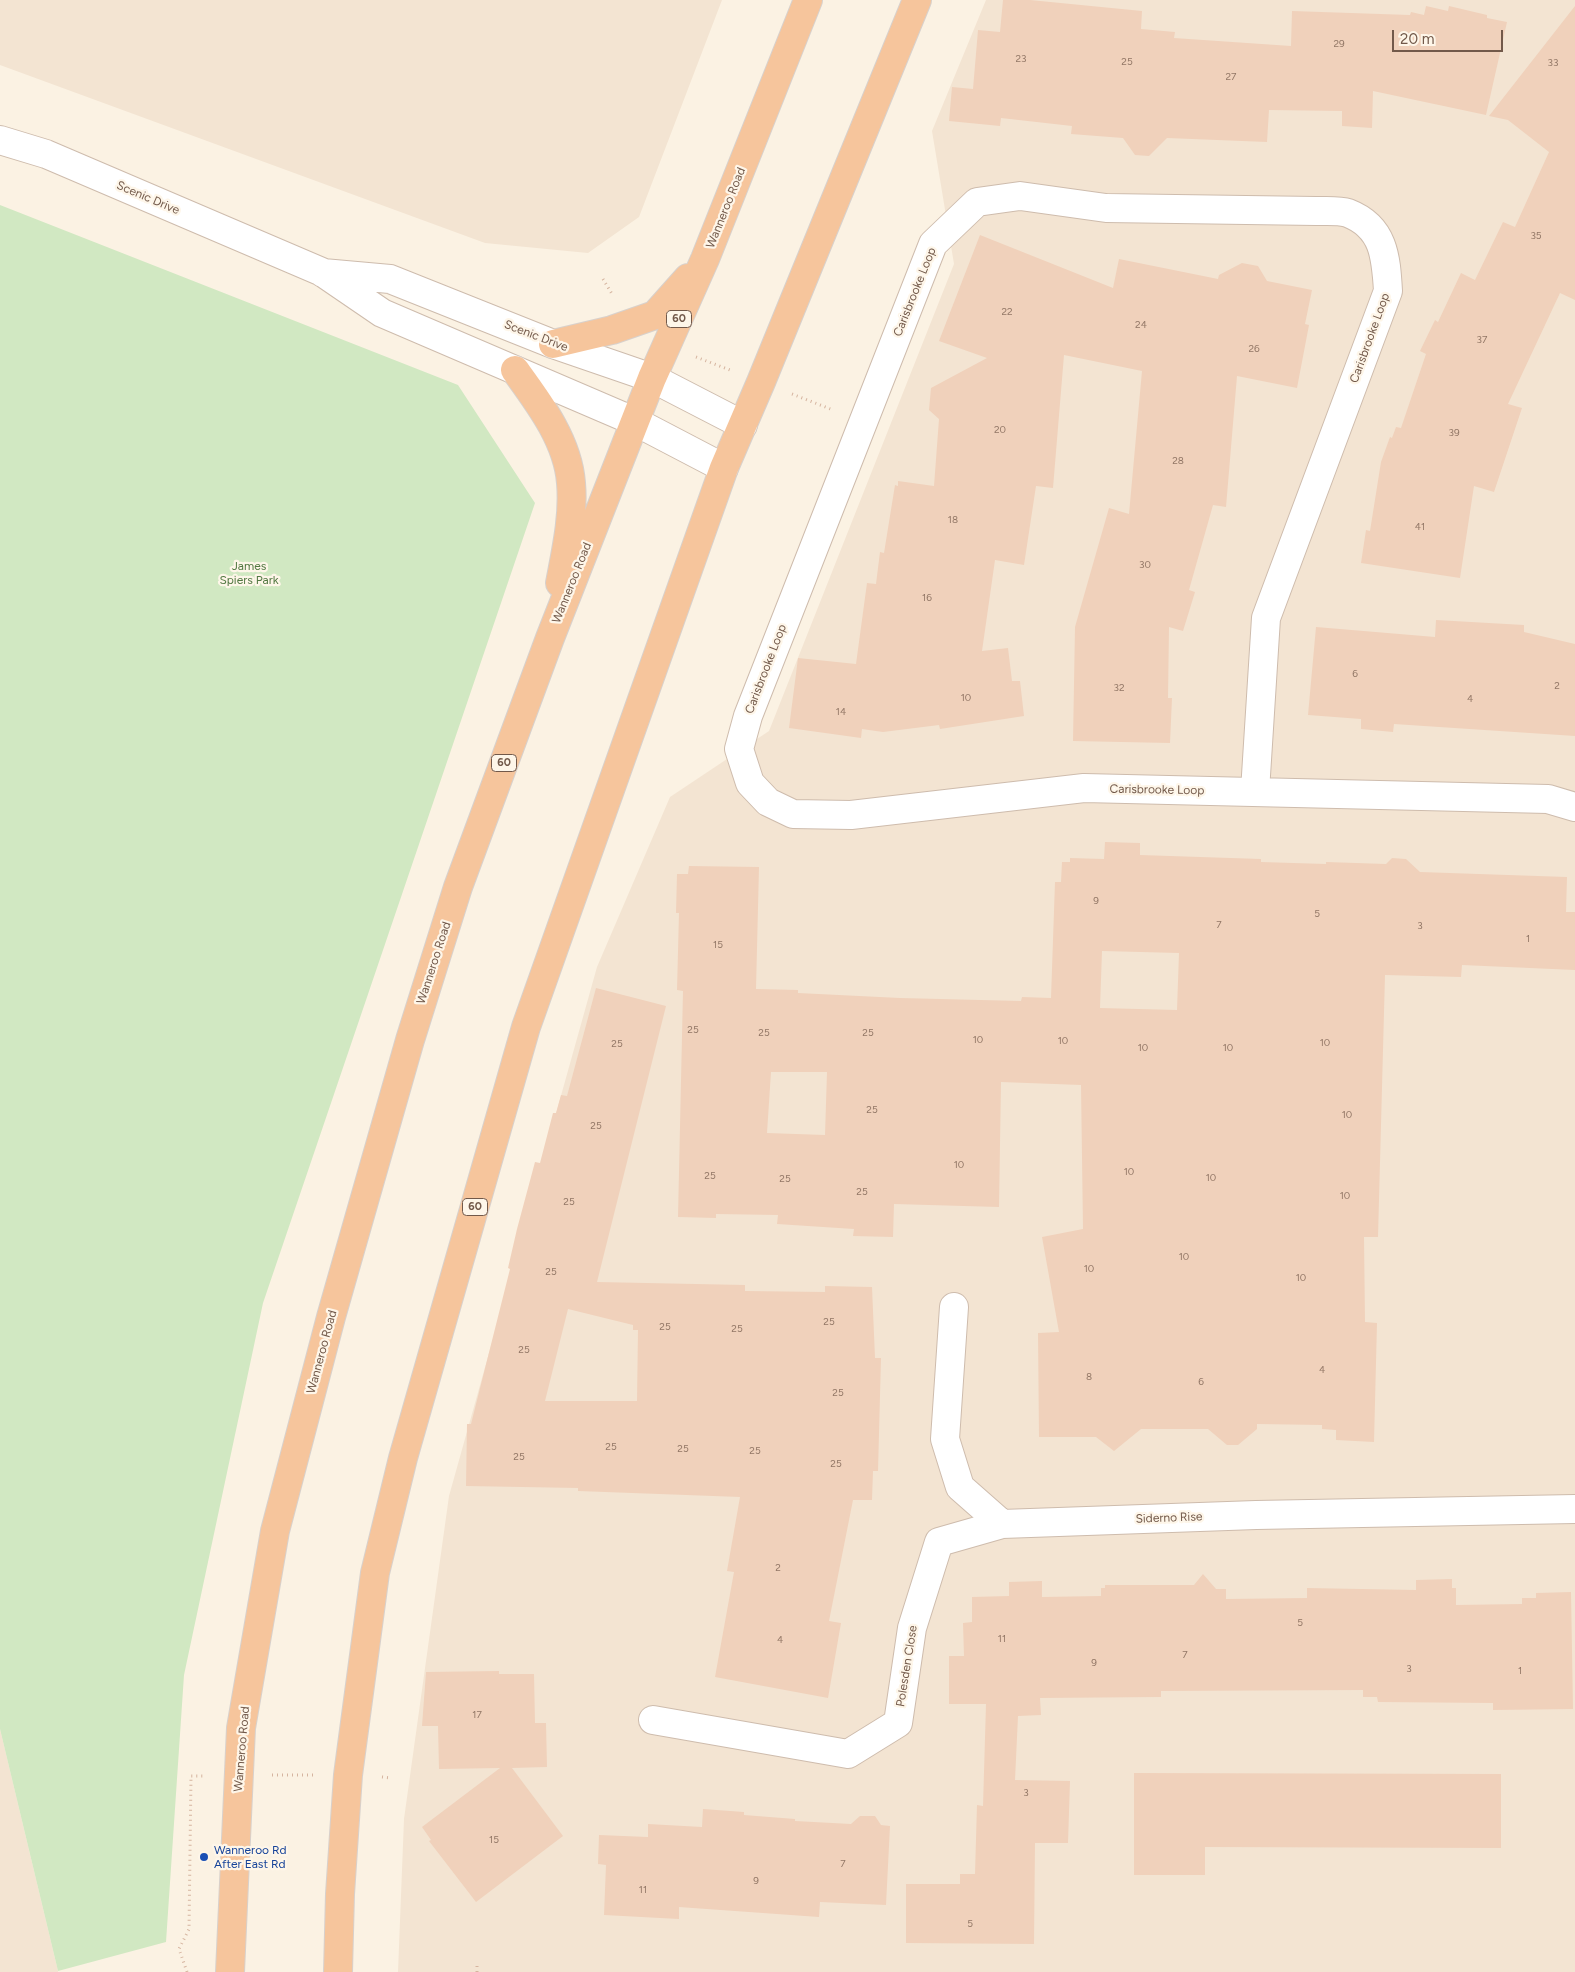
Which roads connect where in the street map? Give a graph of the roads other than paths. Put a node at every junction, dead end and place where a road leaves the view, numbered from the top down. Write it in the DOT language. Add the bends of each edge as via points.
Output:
graph roads {
  1 [pos="808,0"];
  2 [pos="917,0"];
  3 [pos="0,140"];
  4 [pos="705,260"];
  5 [pos="322,272"];
  6 [pos="553,344"];
  7 [pos="515,370"];
  8 [pos="652,378"];
  9 [pos="636,422"];
  10 [pos="743,425"];
  11 [pos="724,468"];
  12 [pos="550,638"];
  13 [pos="1255,791"];
  14 [pos="1575,807"];
  15 [pos="954,1306"];
  16 [pos="1575,1509"];
  17 [pos="1002,1524"];
  18 [pos="653,1720"];
  19 [pos="230,1972"];
  20 [pos="338,1972"];
  1 -- 4 [label="highway, Wanneroo Road / 60"];
  2 -- 10 [label="highway, 60"];
  3 -- 5 [label="street, Scenic Drive" via="46,154"];
  4 -- 6 [label="highway" via="655,315"];
  4 -- 8 [label="highway, Wanneroo Road / 60"];
  5 -- 6 [label="street, Scenic Drive" via="390,279"];
  5 -- 7 [label="street, Scenic Drive" via="382,313"];
  6 -- 8 [label="street, Scenic Drive"];
  7 -- 9 [label="street, Scenic Drive"];
  7 -- 12 [label="highway" via="544,410 561,445 572,482 571,514"];
  8 -- 9 [label="highway, Wanneroo Road / 60"];
  8 -- 10 [label="street, Scenic Drive"];
  9 -- 11 [label="street, Scenic Drive"];
  9 -- 12 [label="highway, Wanneroo Road / 60"];
  10 -- 11 [label="highway, 60"];
  11 -- 20 [label="highway, 60" via="526,1027 403,1458 375,1573 348,1775"];
  12 -- 19 [label="highway, Wanneroo Road / 60" via="458,887 410,1040 331,1317 275,1531 241,1728"];
  13 -- 13 [label="street, Carisbrooke Loop" via="1084,788 851,815 792,814 768,802 750,783 739,749 748,716 933,244 977,202 1020,196 1106,208 1316,210 1347,213 1374,229 1387,260 1388,291 1266,618"];
  13 -- 14 [label="street, Carisbrooke Loop" via="1548,799"];
  15 -- 17 [label="street" via="945,1439 960,1487"];
  16 -- 17 [label="street, Siderno Rise"];
  17 -- 18 [label="street, Polesden Close" via="938,1542 912,1628 898,1723 848,1754"];
}
